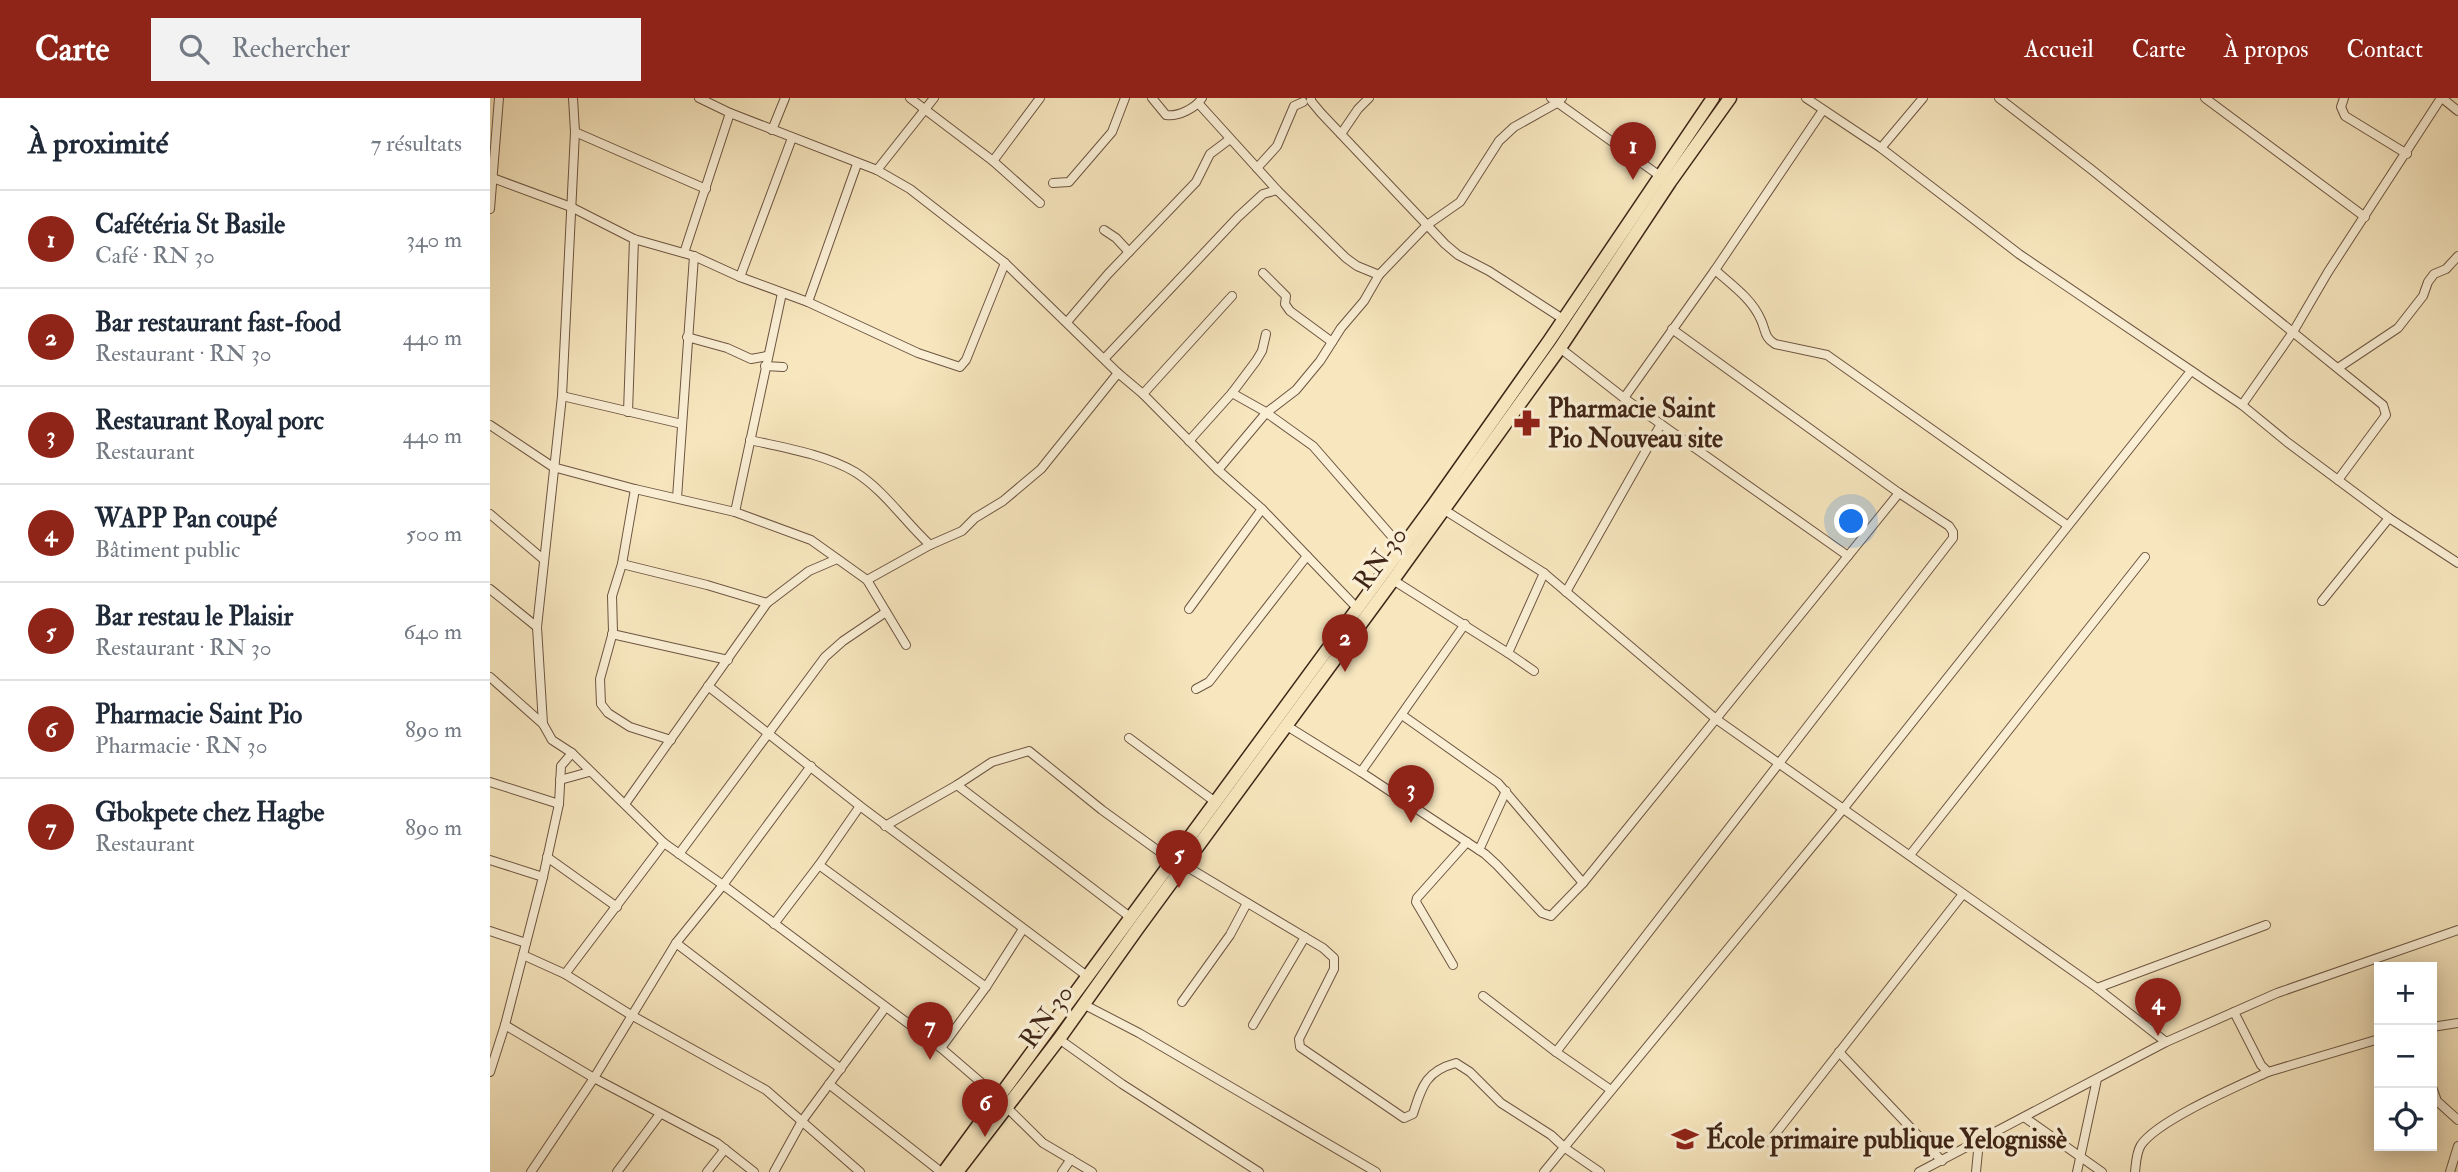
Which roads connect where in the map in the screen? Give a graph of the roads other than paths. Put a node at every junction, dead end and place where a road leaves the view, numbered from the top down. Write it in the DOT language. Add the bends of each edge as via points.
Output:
graph roads {
  1 [pos="499,98"];
  2 [pos="573,98"];
  3 [pos="699,98"];
  4 [pos="722,98"];
  5 [pos="785,98"];
  6 [pos="910,98"];
  7 [pos="934,98"];
  8 [pos="1040,98"];
  9 [pos="1125,98"];
  10 [pos="1152,98"];
  11 [pos="1293,98"];
  12 [pos="1370,98"];
  13 [pos="1713,98"];
  14 [pos="1730,98"];
  15 [pos="1806,98"];
  16 [pos="1923,98"];
  17 [pos="1999,98"];
  18 [pos="2205,98"];
  19 [pos="2344,98"];
  20 [pos="2442,98"];
  21 [pos="1557,100"];
  22 [pos="1200,101"];
  23 [pos="1308,101"];
  24 [pos="720,108"];
  25 [pos="924,109"];
  26 [pos="1823,110"];
  27 [pos="2458,111"];
  28 [pos="730,113"];
  29 [pos="772,130"];
  30 [pos="575,132"];
  31 [pos="1341,134"];
  32 [pos="792,138"];
  33 [pos="1230,139"];
  34 [pos="1881,148"];
  35 [pos="2407,154"];
  36 [pos="993,161"];
  37 [pos="857,164"];
  38 [pos="1257,168"];
  39 [pos="877,170"];
  40 [pos="1660,176"];
  41 [pos="491,177"];
  42 [pos="1054,183"];
  43 [pos="706,189"];
  44 [pos="1278,190"];
  45 [pos="1040,203"];
  46 [pos="571,207"];
  47 [pos="490,209"];
  48 [pos="2365,217"];
  49 [pos="1427,225"];
  50 [pos="1104,230"];
  51 [pos="634,239"];
  52 [pos="1129,252"];
  53 [pos="684,253"];
  54 [pos="694,256"];
  55 [pos="2458,256"];
  56 [pos="1005,263"];
  57 [pos="1715,270"];
  58 [pos="1263,273"];
  59 [pos="1379,275"];
  60 [pos="740,276"];
  61 [pos="782,293"];
  62 [pos="1232,296"];
  63 [pos="808,302"];
  64 [pos="1563,319"];
  65 [pos="1067,323"];
  66 [pos="1672,330"];
  67 [pos="2293,332"];
  68 [pos="1266,334"];
  69 [pos="687,337"];
  70 [pos="1332,342"];
  71 [pos="1560,348"];
  72 [pos="767,356"];
  73 [pos="1105,358"];
  74 [pos="751,359"];
  75 [pos="783,367"];
  76 [pos="2338,368"];
  77 [pos="765,370"];
  78 [pos="2191,371"];
  79 [pos="1118,373"];
  80 [pos="1232,393"];
  81 [pos="1143,394"];
  82 [pos="562,396"];
  83 [pos="1624,398"];
  84 [pos="2242,405"];
  85 [pos="628,412"];
  86 [pos="1266,413"];
  87 [pos="682,424"];
  88 [pos="1661,424"];
  89 [pos="490,425"];
  90 [pos="750,440"];
  91 [pos="1189,441"];
  92 [pos="553,467"];
  93 [pos="1218,470"];
  94 [pos="2338,480"];
  95 [pos="635,489"];
  96 [pos="1899,493"];
  97 [pos="677,498"];
  98 [pos="1262,509"];
  99 [pos="1443,509"];
  100 [pos="735,512"];
  101 [pos="490,514"];
  102 [pos="2389,518"];
  103 [pos="2067,525"];
  104 [pos="930,545"];
  105 [pos="1402,548"];
  106 [pos="1307,556"];
  107 [pos="1848,556"];
  108 [pos="2145,557"];
  109 [pos="543,559"];
  110 [pos="837,559"];
  111 [pos="2458,563"];
  112 [pos="622,564"];
  113 [pos="1544,573"];
  114 [pos="867,580"];
  115 [pos="1393,580"];
  116 [pos="490,589"];
  117 [pos="1566,592"];
  118 [pos="2322,600"];
  119 [pos="767,603"];
  120 [pos="1357,608"];
  121 [pos="1189,609"];
  122 [pos="886,612"];
  123 [pos="1465,624"];
  124 [pos="537,627"];
  125 [pos="612,635"];
  126 [pos="906,645"];
  127 [pos="1508,653"];
  128 [pos="728,660"];
  129 [pos="1534,671"];
  130 [pos="490,677"];
  131 [pos="708,686"];
  132 [pos="1196,690"];
  133 [pos="1402,715"];
  134 [pos="1716,719"];
  135 [pos="543,724"];
  136 [pos="1287,726"];
  137 [pos="769,734"];
  138 [pos="1129,738"];
  139 [pos="671,740"];
  140 [pos="572,753"];
  141 [pos="1778,763"];
  142 [pos="811,766"];
  143 [pos="589,772"];
  144 [pos="1361,772"];
  145 [pos="560,780"];
  146 [pos="490,782"];
  147 [pos="957,785"];
  148 [pos="1506,791"];
  149 [pos="1214,801"];
  150 [pos="559,804"];
  151 [pos="625,804"];
  152 [pos="860,807"];
  153 [pos="1844,808"];
  154 [pos="885,826"];
  155 [pos="1467,842"];
  156 [pos="664,843"];
  157 [pos="1479,850"];
  158 [pos="679,854"];
  159 [pos="1910,855"];
  160 [pos="547,857"];
  161 [pos="490,860"];
  162 [pos="1171,860"];
  163 [pos="819,865"];
  164 [pos="1184,865"];
  165 [pos="543,877"];
  166 [pos="1583,883"];
  167 [pos="723,885"];
  168 [pos="1963,894"];
  169 [pos="1247,903"];
  170 [pos="617,907"];
  171 [pos="1130,917"];
  172 [pos="774,924"];
  173 [pos="2266,925"];
  174 [pos="1023,929"];
  175 [pos="2458,930"];
  176 [pos="490,931"];
  177 [pos="1305,937"];
  178 [pos="526,943"];
  179 [pos="677,943"];
  180 [pos="523,955"];
  181 [pos="1453,965"];
  182 [pos="565,974"];
  183 [pos="1087,976"];
  184 [pos="986,987"];
  185 [pos="2097,988"];
  186 [pos="1483,996"];
  187 [pos="1182,1002"];
  188 [pos="1083,1004"];
  189 [pos="885,1008"];
  190 [pos="2234,1012"];
  191 [pos="631,1015"];
  192 [pos="2458,1023"];
  193 [pos="1253,1024"];
  194 [pos="505,1025"];
  195 [pos="2437,1026"];
  196 [pos="1059,1039"];
  197 [pos="2374,1041"];
  198 [pos="2166,1042"];
  199 [pos="941,1048"];
  200 [pos="1556,1052"];
  201 [pos="1839,1052"];
  202 [pos="841,1069"];
  203 [pos="490,1072"];
  204 [pos="2268,1072"];
  205 [pos="594,1078"];
  206 [pos="2097,1079"];
  207 [pos="829,1084"];
  208 [pos="2432,1088"];
  209 [pos="1611,1090"];
  210 [pos="1002,1103"];
  211 [pos="660,1114"];
  212 [pos="2024,1117"];
  213 [pos="2458,1120"];
  214 [pos="802,1121"];
  215 [pos="1979,1141"];
  216 [pos="1769,1142"];
  217 [pos="2458,1146"];
  218 [pos="1565,1148"];
  219 [pos="725,1149"];
  220 [pos="2081,1157"];
  221 [pos="1071,1159"];
  222 [pos="1942,1161"];
  223 [pos="531,1172"];
  224 [pos="617,1172"];
  225 [pos="707,1172"];
  226 [pos="754,1172"];
  227 [pos="774,1172"];
  228 [pos="860,1172"];
  229 [pos="942,1172"];
  230 [pos="957,1172"];
  231 [pos="1062,1172"];
  232 [pos="1092,1172"];
  233 [pos="1259,1172"];
  234 [pos="1376,1172"];
  235 [pos="1544,1172"];
  236 [pos="1600,1172"];
  237 [pos="1919,1172"];
  238 [pos="1976,1172"];
  239 [pos="2077,1172"];
  240 [pos="2102,1172"];
  241 [pos="2135,1172"];
  242 [pos="2449,1172"];
  1 -- 41 [label="street"];
  2 -- 30 [label="street"];
  3 -- 24 [label="street"];
  4 -- 24 [label="street"];
  5 -- 29 [label="street"];
  6 -- 25 [label="street"];
  7 -- 25 [label="street"];
  8 -- 36 [label="street"];
  9 -- 42 [label="street" via="1112,132 1069,181"];
  10 -- 22 [label="street" via="1166,115 1174,116"];
  11 -- 23 [label="street"];
  12 -- 31 [label="street"];
  13 -- 40 [label="main road, RN 30"];
  14 -- 71 [label="main road, RN 30 / RN 30"];
  15 -- 26 [label="street"];
  16 -- 34 [label="street"];
  17 -- 67 [label="street"];
  18 -- 48 [label="street"];
  19 -- 35 [label="street" via="2345,116"];
  20 -- 27 [label="street"];
  20 -- 35 [label="street"];
  21 -- 40 [label="street"];
  21 -- 49 [label="street" via="1514,127 1488,156 1460,202"];
  22 -- 33 [label="street"];
  23 -- 31 [label="street"];
  23 -- 38 [label="street" via="1294,106 1277,145"];
  24 -- 28 [label="street"];
  25 -- 36 [label="street"];
  25 -- 39 [label="street"];
  26 -- 34 [label="street"];
  26 -- 57 [label="street"];
  28 -- 29 [label="street"];
  28 -- 43 [label="street"];
  29 -- 32 [label="street"];
  30 -- 43 [label="street"];
  30 -- 46 [label="street"];
  31 -- 49 [label="street"];
  32 -- 37 [label="street"];
  32 -- 60 [label="street"];
  33 -- 38 [label="street"];
  33 -- 52 [label="street" via="1210,154 1196,182"];
  34 -- 78 [label="street" via="2019,254"];
  35 -- 48 [label="street"];
  36 -- 45 [label="street"];
  37 -- 39 [label="street"];
  37 -- 63 [label="street"];
  38 -- 44 [label="street"];
  39 -- 56 [label="street" via="910,189"];
  40 -- 64 [label="main road, RN 30"];
  41 -- 46 [label="street"];
  41 -- 47 [label="street"];
  43 -- 53 [label="street"];
  44 -- 59 [label="street" via="1346,257"];
  44 -- 73 [label="street" via="1263,194 1238,217"];
  46 -- 51 [label="street"];
  46 -- 82 [label="street"];
  48 -- 67 [label="street"];
  49 -- 59 [label="street"];
  49 -- 64 [label="street" via="1458,255"];
  50 -- 52 [label="street"];
  51 -- 53 [label="street"];
  51 -- 85 [label="street"];
  52 -- 65 [label="street"];
  53 -- 54 [label="street"];
  54 -- 60 [label="street"];
  54 -- 69 [label="street"];
  55 -- 76 [label="street" via="2434,274 2398,327"];
  56 -- 63 [label="street" via="960,367 911,350"];
  56 -- 65 [label="street"];
  57 -- 66 [label="street"];
  57 -- 103 [label="street" via="1751,303 1769,340 1827,355"];
  58 -- 70 [label="street" via="1286,296 1290,311"];
  59 -- 70 [label="street"];
  60 -- 61 [label="street"];
  61 -- 63 [label="street"];
  61 -- 72 [label="street"];
  62 -- 81 [label="street"];
  64 -- 105 [label="main road, RN 30"];
  65 -- 73 [label="street"];
  66 -- 83 [label="street"];
  66 -- 96 [label="street"];
  67 -- 76 [label="street"];
  67 -- 84 [label="street"];
  68 -- 80 [label="street" via="1262,351"];
  69 -- 74 [label="street"];
  69 -- 87 [label="street"];
  70 -- 86 [label="street" via="1296,390"];
  71 -- 83 [label="street"];
  71 -- 99 [label="main road, RN 30 / RN 30"];
  72 -- 74 [label="street"];
  72 -- 77 [label="street"];
  73 -- 79 [label="street"];
  74 -- 77 [label="street"];
  75 -- 77 [label="street"];
  76 -- 94 [label="street" via="2383,405 2386,415"];
  77 -- 90 [label="street"];
  78 -- 84 [label="street"];
  78 -- 103 [label="street"];
  79 -- 81 [label="street"];
  79 -- 104 [label="street" via="1041,469 962,531"];
  80 -- 86 [label="street"];
  80 -- 91 [label="street"];
  81 -- 91 [label="street"];
  82 -- 85 [label="street"];
  82 -- 92 [label="street"];
  83 -- 88 [label="street"];
  84 -- 94 [label="street"];
  85 -- 87 [label="street"];
  86 -- 93 [label="street"];
  86 -- 105 [label="street" via="1313,446"];
  87 -- 97 [label="street"];
  88 -- 107 [label="street"];
  88 -- 117 [label="street"];
  89 -- 92 [label="street"];
  90 -- 100 [label="street"];
  90 -- 104 [label="street" via="832,461 856,473"];
  91 -- 93 [label="street"];
  92 -- 95 [label="street"];
  92 -- 109 [label="street"];
  93 -- 98 [label="street"];
  94 -- 102 [label="street"];
  95 -- 97 [label="street"];
  95 -- 112 [label="street"];
  96 -- 107 [label="street"];
  96 -- 141 [label="street" via="1949,526 1953,538"];
  97 -- 100 [label="street"];
  98 -- 106 [label="street"];
  98 -- 121 [label="street"];
  99 -- 113 [label="street"];
  99 -- 115 [label="main road, RN 30 / RN 30"];
  100 -- 110 [label="street" via="801,536"];
  101 -- 109 [label="street"];
  102 -- 111 [label="street"];
  102 -- 118 [label="street"];
  103 -- 153 [label="street"];
  104 -- 114 [label="street"];
  105 -- 120 [label="main road, RN 30"];
  106 -- 120 [label="street"];
  106 -- 132 [label="street" via="1209,682"];
  107 -- 134 [label="street"];
  108 -- 159 [label="street"];
  109 -- 124 [label="street"];
  110 -- 114 [label="street"];
  110 -- 119 [label="street" via="810,571"];
  112 -- 119 [label="street"];
  112 -- 125 [label="street" via="612,596"];
  113 -- 117 [label="street"];
  113 -- 127 [label="street"];
  114 -- 122 [label="street"];
  115 -- 123 [label="street"];
  115 -- 136 [label="main road, RN 30 / RN 30"];
  116 -- 124 [label="street"];
  117 -- 134 [label="street"];
  119 -- 128 [label="street"];
  120 -- 149 [label="main road, RN 30"];
  122 -- 126 [label="street"];
  122 -- 137 [label="street" via="825,657"];
  123 -- 127 [label="street"];
  123 -- 133 [label="street"];
  124 -- 135 [label="street"];
  125 -- 128 [label="street"];
  125 -- 139 [label="street" via="600,679 601,704 630,727"];
  127 -- 129 [label="street"];
  128 -- 131 [label="street"];
  130 -- 135 [label="street"];
  131 -- 137 [label="street"];
  131 -- 139 [label="street"];
  133 -- 144 [label="street"];
  133 -- 148 [label="street"];
  134 -- 141 [label="street"];
  134 -- 166 [label="street"];
  135 -- 140 [label="street" via="552,740"];
  136 -- 144 [label="street"];
  136 -- 164 [label="main road, RN 30 / RN 30"];
  137 -- 142 [label="street"];
  137 -- 158 [label="street"];
  138 -- 149 [label="street"];
  139 -- 151 [label="street"];
  140 -- 143 [label="street"];
  140 -- 145 [label="street" via="561,766"];
  141 -- 153 [label="street"];
  141 -- 200 [label="street"];
  142 -- 152 [label="street"];
  142 -- 167 [label="street"];
  143 -- 145 [label="street"];
  143 -- 151 [label="street"];
  144 -- 155 [label="street"];
  145 -- 150 [label="street"];
  146 -- 150 [label="street"];
  147 -- 154 [label="street"];
  147 -- 162 [label="street" via="992,762 1029,751"];
  147 -- 171 [label="street"];
  148 -- 157 [label="street"];
  148 -- 166 [label="street"];
  149 -- 162 [label="main road, RN 30"];
  150 -- 160 [label="street"];
  151 -- 156 [label="street"];
  152 -- 154 [label="street"];
  152 -- 163 [label="street"];
  153 -- 159 [label="street"];
  153 -- 209 [label="street"];
  154 -- 174 [label="street"];
  155 -- 157 [label="street"];
  155 -- 181 [label="street" via="1416,902"];
  156 -- 158 [label="street"];
  156 -- 170 [label="street"];
  157 -- 166 [label="street" via="1548,916"];
  158 -- 167 [label="street"];
  159 -- 168 [label="street"];
  160 -- 165 [label="street"];
  160 -- 170 [label="street"];
  161 -- 165 [label="street"];
  162 -- 171 [label="main road, RN 30"];
  163 -- 172 [label="street"];
  163 -- 184 [label="street"];
  164 -- 169 [label="street"];
  164 -- 188 [label="main road, RN 30 / RN 30"];
  165 -- 178 [label="street"];
  167 -- 172 [label="street"];
  167 -- 179 [label="street"];
  168 -- 185 [label="street"];
  168 -- 201 [label="street"];
  169 -- 177 [label="street"];
  169 -- 187 [label="street"];
  170 -- 182 [label="street"];
  171 -- 183 [label="main road, RN 30"];
  172 -- 189 [label="street"];
  173 -- 185 [label="street"];
  174 -- 183 [label="street"];
  174 -- 184 [label="street"];
  175 -- 190 [label="street"];
  176 -- 178 [label="street"];
  177 -- 193 [label="street"];
  177 -- 218 [label="street" via="1334,958 1334,969 1299,1039 1300,1048 1404,1118 1413,1114 1429,1076 1457,1063 1501,1103"];
  178 -- 180 [label="street"];
  179 -- 191 [label="street"];
  179 -- 202 [label="street"];
  180 -- 182 [label="street"];
  180 -- 194 [label="street"];
  182 -- 191 [label="street"];
  183 -- 210 [label="main road, RN 30"];
  184 -- 199 [label="street"];
  185 -- 198 [label="street"];
  186 -- 200 [label="street"];
  188 -- 196 [label="main road, RN 30 / RN 30"];
  188 -- 234 [label="street"];
  189 -- 199 [label="street"];
  189 -- 202 [label="street"];
  190 -- 198 [label="street"];
  190 -- 204 [label="street"];
  191 -- 205 [label="street"];
  191 -- 214 [label="street" via="751,1080"];
  192 -- 195 [label="street"];
  194 -- 203 [label="street"];
  194 -- 205 [label="street"];
  196 -- 210 [label="main road, RN 30 / RN 30"];
  196 -- 233 [label="street"];
  197 -- 204 [label="street"];
  198 -- 206 [label="street"];
  199 -- 210 [label="street"];
  200 -- 209 [label="street"];
  201 -- 216 [label="street"];
  201 -- 222 [label="street"];
  202 -- 207 [label="street"];
  204 -- 241 [label="street" via="2165,1125 2141,1144"];
  205 -- 211 [label="street"];
  205 -- 223 [label="street"];
  206 -- 212 [label="street"];
  206 -- 220 [label="street"];
  207 -- 214 [label="street"];
  207 -- 229 [label="street"];
  208 -- 213 [label="street" via="2437,1101"];
  209 -- 218 [label="street"];
  210 -- 221 [label="street" via="1043,1143"];
  210 -- 229 [label="main road, RN 30"];
  210 -- 230 [label="main road, RN 30 / RN 30"];
  211 -- 219 [label="street"];
  211 -- 224 [label="street"];
  212 -- 215 [label="street"];
  212 -- 220 [label="street"];
  214 -- 227 [label="street"];
  214 -- 228 [label="street"];
  215 -- 222 [label="street"];
  215 -- 238 [label="street"];
  217 -- 242 [label="street"];
  218 -- 235 [label="street"];
  218 -- 236 [label="street"];
  219 -- 225 [label="street"];
  219 -- 226 [label="street"];
  220 -- 239 [label="street"];
  220 -- 240 [label="street"];
  221 -- 231 [label="street"];
  221 -- 232 [label="street"];
  222 -- 237 [label="street"];
}
